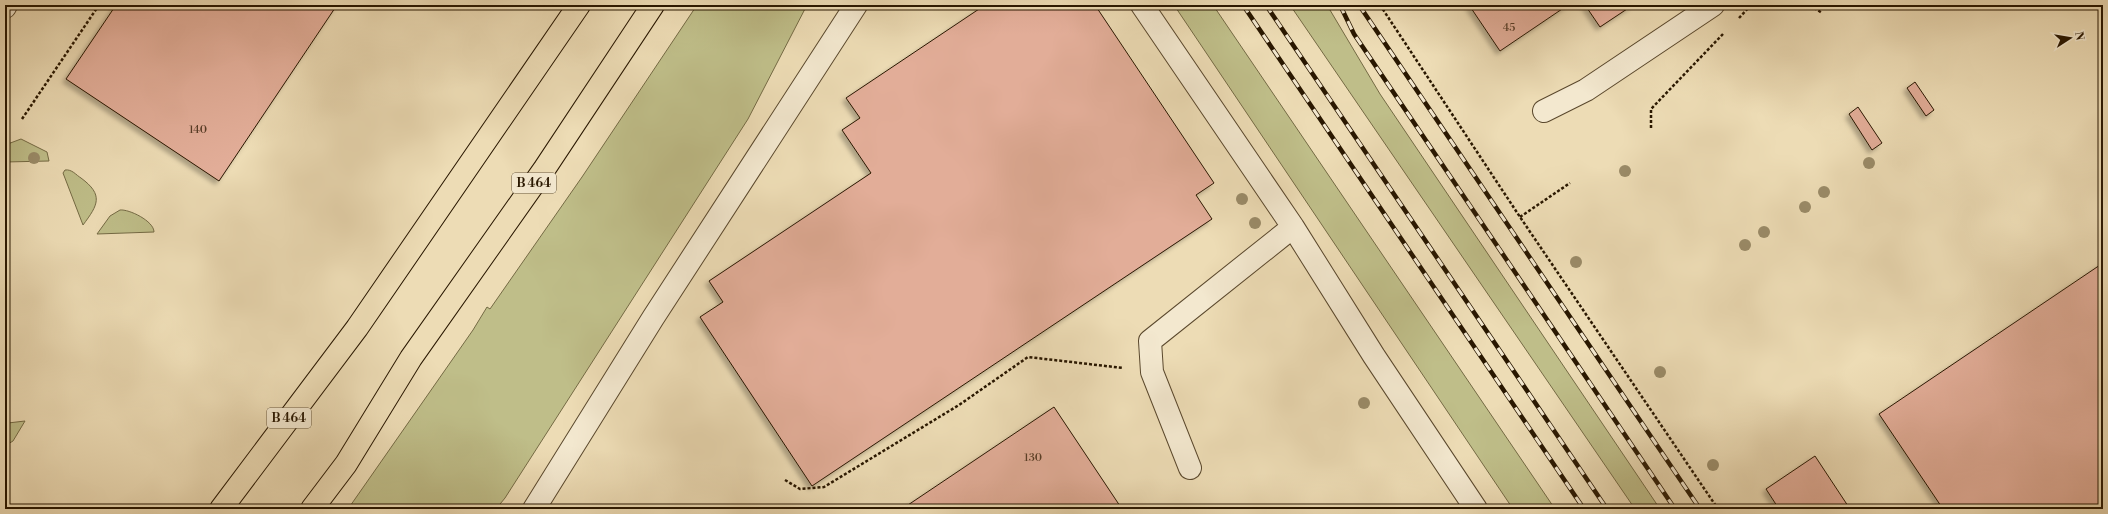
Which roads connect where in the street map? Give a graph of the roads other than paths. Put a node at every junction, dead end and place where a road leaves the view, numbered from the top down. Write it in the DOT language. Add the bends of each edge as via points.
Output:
graph roads {
  1 [pos="579,5"];
  2 [pos="653,5"];
  3 [pos="856,5"];
  4 [pos="1142,5"];
  5 [pos="1713,5"];
  6 [pos="1544,111"];
  7 [pos="1293,227"];
  8 [pos="1190,468"];
  9 [pos="221,509"];
  10 [pos="312,509"];
  11 [pos="534,509"];
  12 [pos="1476,509"];
  1 -- 9 [label="highway, B 464" via="357,328"];
  2 -- 10 [label="highway, B 464" via="545,168 411,358 346,464"];
  3 -- 11 [label="lane" via="653,318"];
  4 -- 7 [label="lane"];
  5 -- 6 [label="lane" via="1586,90"];
  7 -- 8 [label="lane" via="1150,341 1152,372"];
  7 -- 12 [label="lane" via="1374,356"];
}
